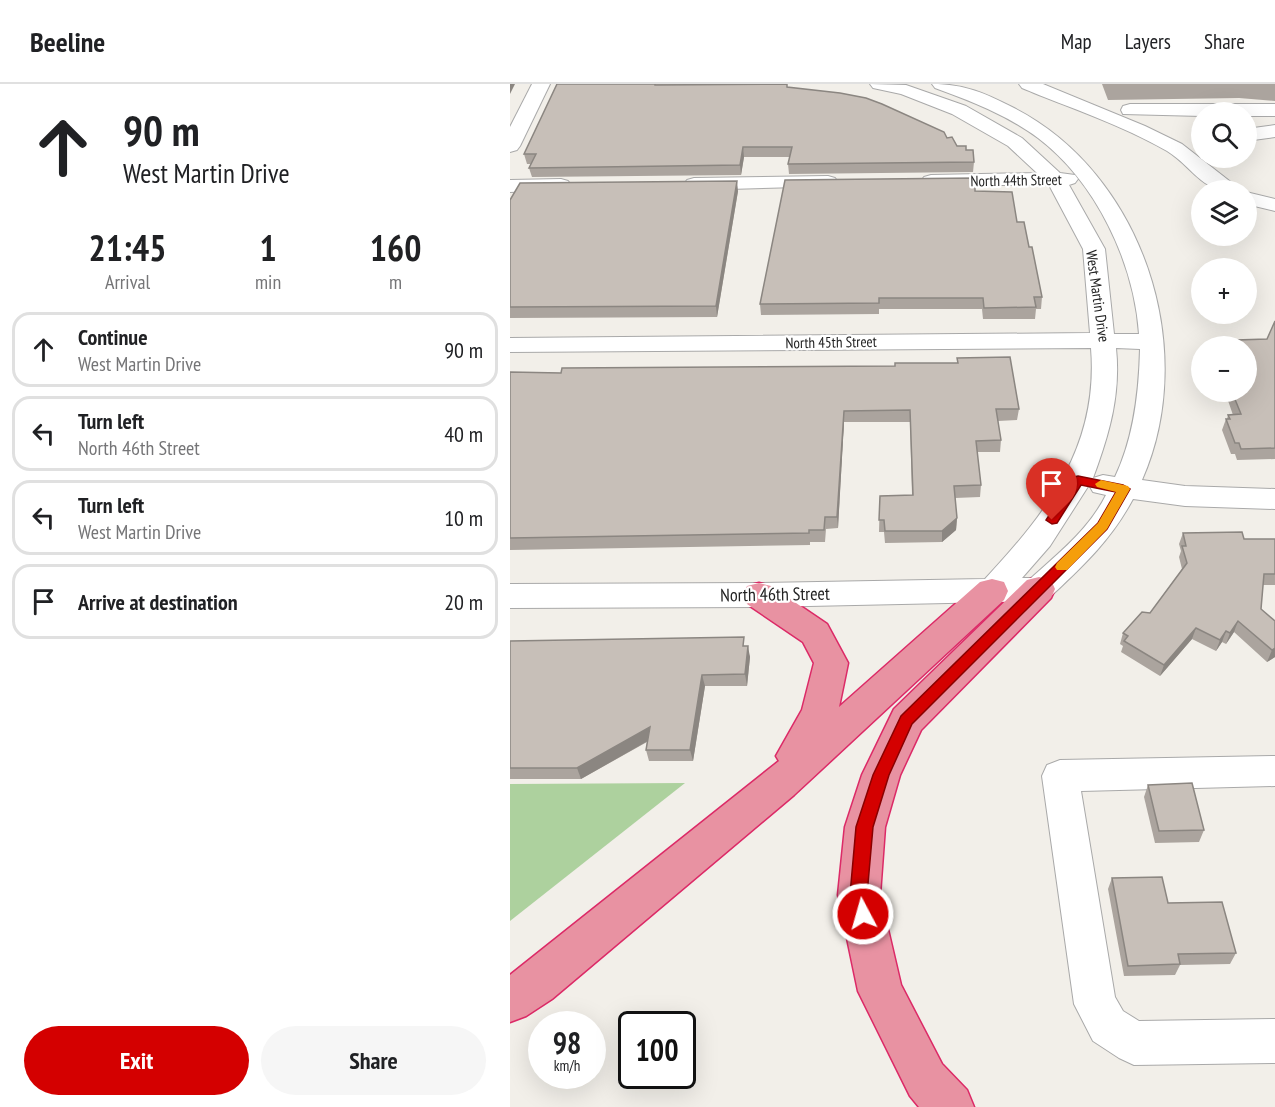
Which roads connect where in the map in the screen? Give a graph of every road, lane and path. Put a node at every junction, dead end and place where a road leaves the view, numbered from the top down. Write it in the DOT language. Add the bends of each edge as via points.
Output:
graph roads {
  1 [pos="541,84"];
  2 [pos="879,84"];
  3 [pos="941,84"];
  4 [pos="1028,84"];
  5 [pos="1130,110"];
  6 [pos="1275,110"];
  7 [pos="1275,131"];
  8 [pos="1257,133"];
  9 [pos="1191,145"];
  10 [pos="510,146"];
  11 [pos="1175,148"];
  12 [pos="1089,178"];
  13 [pos="1056,180"];
  14 [pos="1216,180"];
  15 [pos="915,181"];
  16 [pos="843,182"];
  17 [pos="677,184"];
  18 [pos="581,185"];
  19 [pos="510,186"];
  20 [pos="1257,200"];
  21 [pos="1275,204"];
  22 [pos="1104,340"];
  23 [pos="1152,342"];
  24 [pos="510,345"];
  25 [pos="1078,480"];
  26 [pos="1123,489"];
  27 [pos="1275,499"];
  28 [pos="1040,590"];
  29 [pos="992,591"];
  30 [pos="759,595"];
  31 [pos="510,596"];
  32 [pos="1275,771"];
  33 [pos="780,783"];
  34 [pos="510,1000"];
  35 [pos="1275,1041"];
  36 [pos="950,1107"];
  1 -- 10 [label="street"];
  2 -- 13 [label="street, West Martin Drive" via="959,110 1015,142"];
  3 -- 12 [label="street, West Martin Drive" via="1016,116 1058,144"];
  4 -- 11 [label="street"];
  5 -- 6 [label="street"];
  7 -- 8 [label="street"];
  9 -- 11 [label="street"];
  11 -- 14 [label="street"];
  12 -- 13 [label="street, North 44th Street"];
  12 -- 23 [label="street, West Martin Drive" via="1126,242 1144,291"];
  13 -- 15 [label="street, North 44th Street"];
  13 -- 22 [label="street, West Martin Drive" via="1094,249"];
  16 -- 17 [label="street"];
  18 -- 19 [label="street"];
  20 -- 21 [label="street"];
  22 -- 23 [label="street, North 45th Street"];
  22 -- 24 [label="street, North 45th Street"];
  22 -- 25 [label="street, West Martin Drive" via="1102,407"];
  23 -- 26 [label="street, West Martin Drive" via="1152,394 1140,447"];
  25 -- 26 [label="street"];
  25 -- 29 [label="street, West Martin Drive" via="1039,539"];
  26 -- 27 [label="street"];
  26 -- 28 [label="street, West Martin Drive" via="1103,526"];
  28 -- 29 [label="street, North 46th Street"];
  28 -- 36 [label="highway" via="907,720 881,775 864,827 859,895 880,992 926,1080"];
  29 -- 30 [label="street, North 46th Street"];
  29 -- 33 [label="highway"];
  30 -- 31 [label="street, North 46th Street"];
  30 -- 33 [label="highway" via="815,633 831,663 820,713"];
  32 -- 35 [label="street" via="1059,776 1095,1004 1108,1026 1134,1044"];
  33 -- 34 [label="highway" via="536,984"];
}
